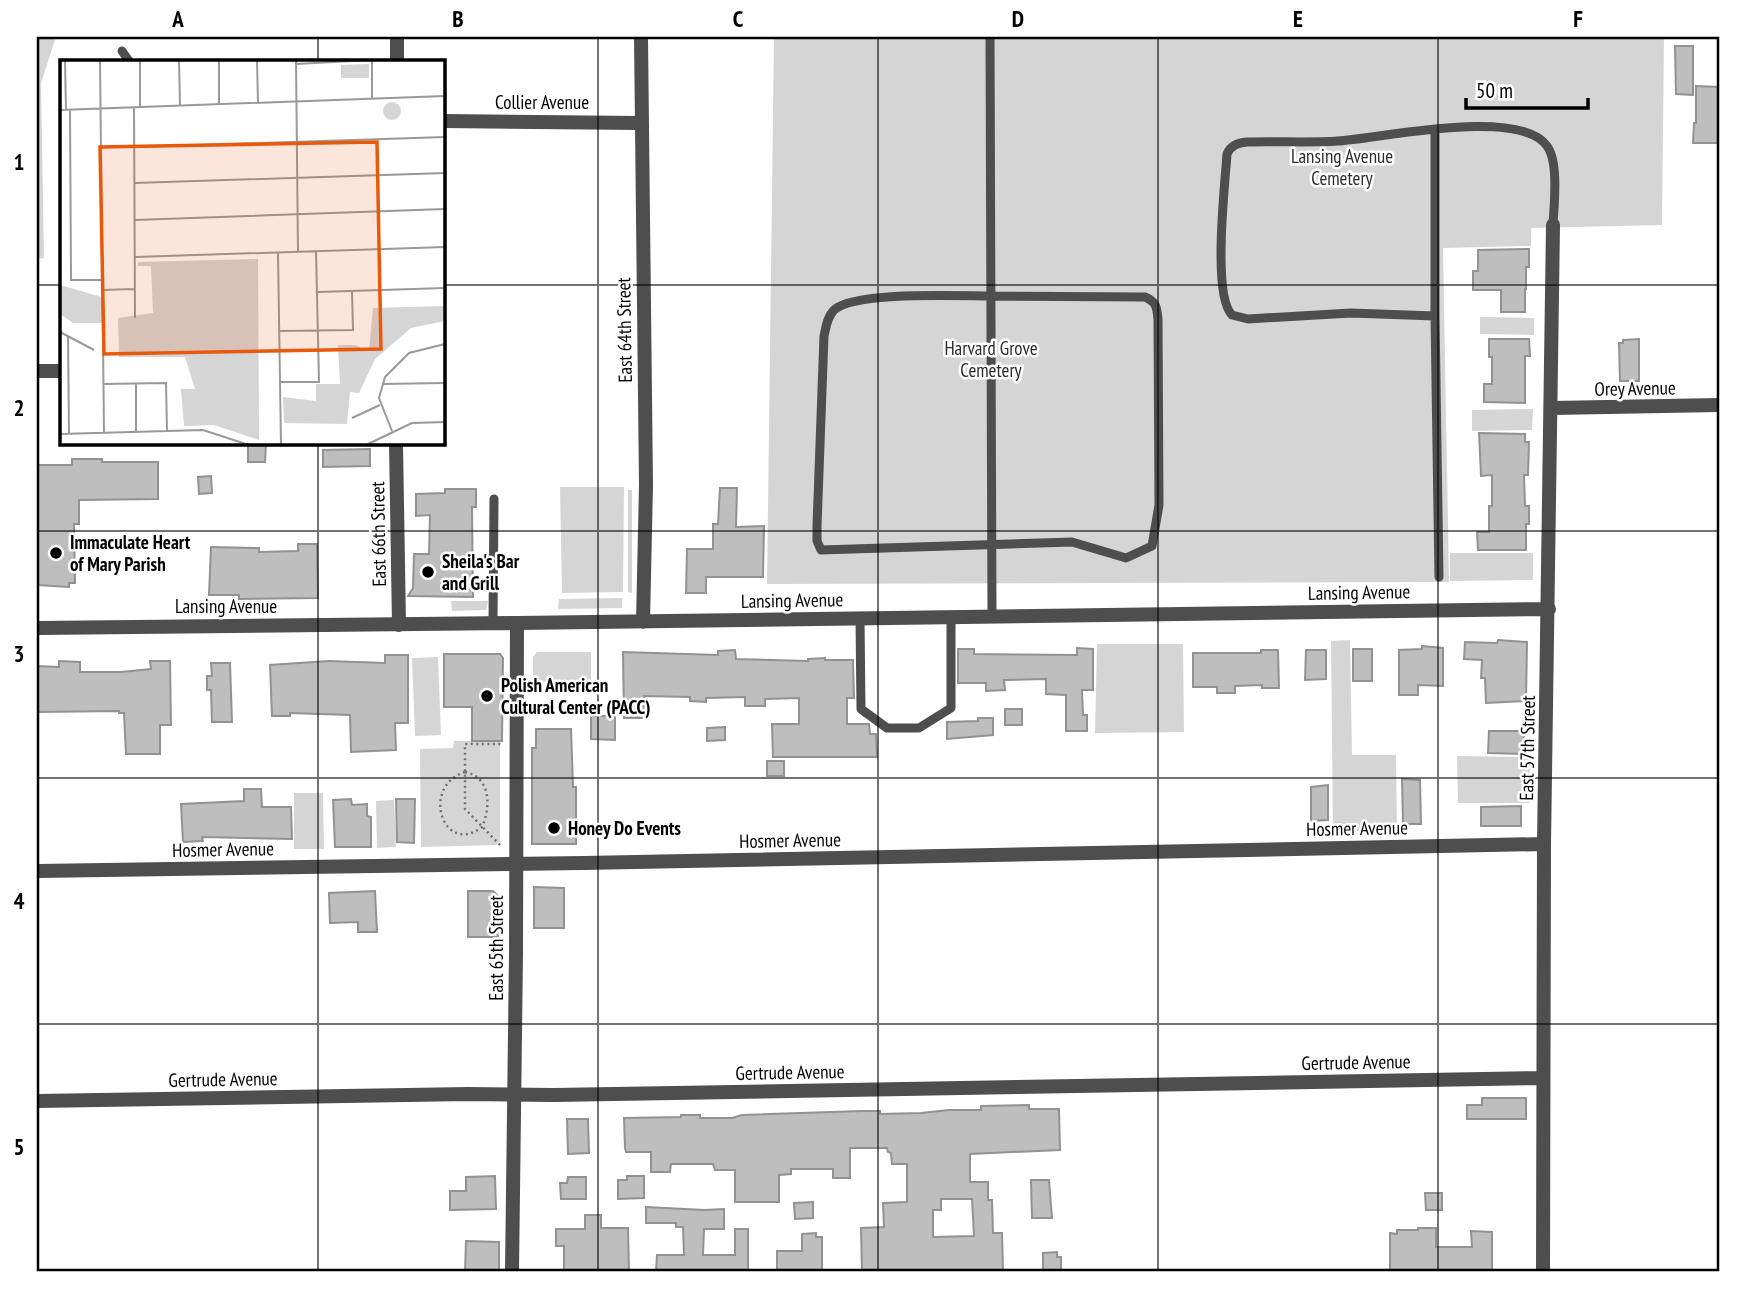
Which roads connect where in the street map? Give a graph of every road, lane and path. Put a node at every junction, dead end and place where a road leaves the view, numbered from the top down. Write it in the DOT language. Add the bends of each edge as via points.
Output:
graph roads {
  1 [pos="397,37"];
  2 [pos="641,37"];
  3 [pos="990,37"];
  4 [pos="122,51"];
  5 [pos="128,60"];
  6 [pos="397,60"];
  7 [pos="444,121"];
  8 [pos="640,123"];
  9 [pos="1435,130"];
  10 [pos="1553,225"];
  11 [pos="991,296"];
  12 [pos="1435,316"];
  13 [pos="37,371"];
  14 [pos="60,371"];
  15 [pos="1719,405"];
  16 [pos="1552,408"];
  17 [pos="396,444"];
  18 [pos="495,499"];
  19 [pos="991,544"];
  20 [pos="1439,577"];
  21 [pos="1549,609"];
  22 [pos="992,616"];
  23 [pos="951,617"];
  24 [pos="859,618"];
  25 [pos="643,622"];
  26 [pos="517,623"];
  27 [pos="493,624"];
  28 [pos="399,625"];
  29 [pos="37,628"];
  30 [pos="504,744"];
  31 [pos="465,772"];
  32 [pos="482,827"];
  33 [pos="1544,844"];
  34 [pos="501,847"];
  35 [pos="515,863"];
  36 [pos="37,871"];
  37 [pos="1543,1078"];
  38 [pos="514,1095"];
  39 [pos="37,1101"];
  40 [pos="512,1272"];
  41 [pos="1543,1272"];
  1 -- 6 [label="street"];
  2 -- 8 [label="street, East 64th Street"];
  3 -- 11 [label="lane"];
  4 -- 5 [label="lane"];
  7 -- 8 [label="street, Collier Avenue"];
  8 -- 25 [label="street, East 64th Street" via="646,485"];
  9 -- 10 [label="lane" via="1490,126 1539,137 1553,162"];
  9 -- 12 [label="lane"];
  9 -- 12 [label="lane" via="1340,141 1234,145 1227,154 1221,253 1224,306 1239,318 1351,313"];
  10 -- 16 [label="street, East 57th Street"];
  11 -- 19 [label="lane"];
  11 -- 19 [label="lane" via="874,298 844,304 828,316 817,541 821,550"];
  11 -- 19 [label="lane" via="1154,300 1158,320 1159,505 1152,546 1126,558 1072,542"];
  12 -- 20 [label="lane"];
  13 -- 14 [label="street"];
  15 -- 16 [label="street, Orey Avenue"];
  16 -- 21 [label="street, East 57th Street"];
  17 -- 28 [label="street, East 66th Street"];
  18 -- 27 [label="lane"];
  19 -- 22 [label="lane"];
  21 -- 22 [label="street, Lansing Avenue"];
  21 -- 33 [label="street, East 57th Street"];
  22 -- 23 [label="street, Lansing Avenue"];
  23 -- 24 [label="street, Lansing Avenue"];
  23 -- 24 [label="lane" via="951,708 919,728 887,728 861,709"];
  24 -- 25 [label="street, Lansing Avenue"];
  25 -- 26 [label="street, Lansing Avenue"];
  26 -- 27 [label="street, Lansing Avenue"];
  26 -- 35 [label="street, East 65th Street"];
  27 -- 28 [label="street, Lansing Avenue"];
  28 -- 29 [label="street, Lansing Avenue"];
  30 -- 31 [label="path" via="465,744"];
  31 -- 32 [label="path" via="465,809"];
  31 -- 32 [label="path" via="481,782 488,795"];
  31 -- 32 [label="path" via="451,778 443,789 441,812 454,833 470,835"];
  32 -- 34 [label="path"];
  33 -- 35 [label="street, Hosmer Avenue"];
  33 -- 37 [label="street, East 57th Street"];
  35 -- 36 [label="street, Hosmer Avenue"];
  35 -- 38 [label="street, East 65th Street"];
  37 -- 38 [label="street, Gertrude Avenue"];
  37 -- 41 [label="street, East 57th Street"];
  38 -- 39 [label="street, Gertrude Avenue"];
  38 -- 40 [label="street, East 65th Street"];
}
